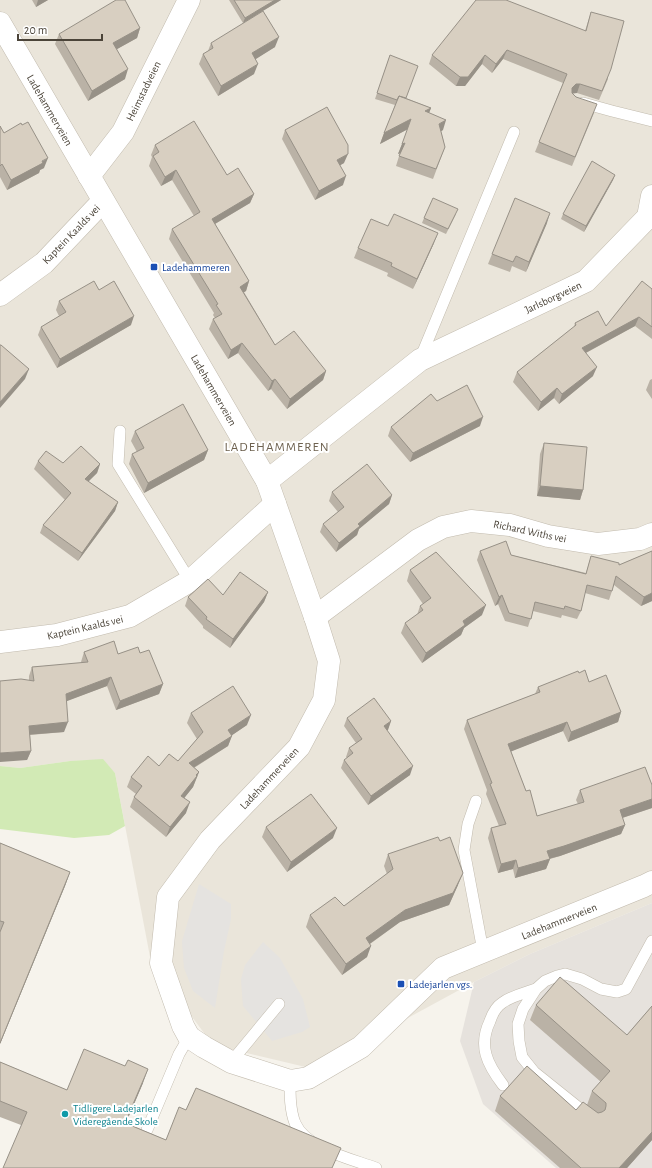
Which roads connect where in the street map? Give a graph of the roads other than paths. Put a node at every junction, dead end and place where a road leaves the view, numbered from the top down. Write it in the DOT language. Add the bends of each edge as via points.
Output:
graph roads {
  1 [pos="188,0"];
  2 [pos="0,24"];
  3 [pos="575,100"];
  4 [pos="652,121"];
  5 [pos="514,132"];
  6 [pos="89,176"];
  7 [pos="652,196"];
  8 [pos="103,201"];
  9 [pos="650,218"];
  10 [pos="0,295"];
  11 [pos="420,360"];
  12 [pos="120,431"];
  13 [pos="267,481"];
  14 [pos="275,504"];
  15 [pos="652,534"];
  16 [pos="190,581"];
  17 [pos="315,617"];
  18 [pos="0,642"];
  19 [pos="476,801"];
  20 [pos="652,882"];
  21 [pos="652,941"];
  22 [pos="484,951"];
  23 [pos="536,989"];
  24 [pos="279,1004"];
  25 [pos="189,1037"];
  26 [pos="231,1062"];
  27 [pos="290,1081"];
  28 [pos="503,1085"];
  29 [pos="594,1120"];
  30 [pos="148,1130"];
  31 [pos="376,1168"];
  1 -- 6 [label="street, Heimstadveien" via="123,132"];
  2 -- 6 [label="street, Ladehammerveien"];
  3 -- 4 [label="lane"];
  5 -- 11 [label="lane, Jarlsborgveien"];
  6 -- 8 [label="street, Ladehammerveien"];
  7 -- 9 [label="street, Jarlsborgveien"];
  8 -- 10 [label="street, Kaptein Kaalds vei" via="44,263"];
  8 -- 13 [label="street, Ladehammerveien"];
  9 -- 11 [label="street, Jarlsborgveien" via="586,281"];
  11 -- 13 [label="street, Jarlsborgveien"];
  12 -- 16 [label="lane" via="118,464"];
  13 -- 14 [label="street, Ladehammerveien"];
  14 -- 16 [label="street, Kaptein Kaalds vei"];
  14 -- 17 [label="street, Ladehammerveien"];
  15 -- 17 [label="street, Richard Withs vei" via="640,539 598,544 548,536 502,524 471,521 443,526 418,540"];
  16 -- 18 [label="street, Kaptein Kaalds vei" via="130,616 57,635"];
  17 -- 25 [label="street, Ladehammerveien" via="329,661 324,700 299,746 210,840 168,897 161,963"];
  19 -- 22 [label="lane" via="468,824 464,850"];
  20 -- 22 [label="street, Ladehammerveien"];
  21 -- 23 [label="lane" via="626,989 617,992 601,990 582,979 565,974 545,981"];
  22 -- 27 [label="street, Ladehammerveien" via="443,968 361,1047 308,1078"];
  23 -- 28 [label="lane" via="501,1003 485,1030 484,1048 488,1064"];
  23 -- 29 [label="lane" via="523,1009 518,1024 522,1056 534,1072"];
  24 -- 26 [label="lane"];
  25 -- 26 [label="street, Ladehammerveien"];
  25 -- 30 [label="lane" via="179,1054"];
  26 -- 27 [label="street, Ladehammerveien"];
  27 -- 31 [label="lane" via="290,1104 296,1124 307,1139 336,1154"];
}
